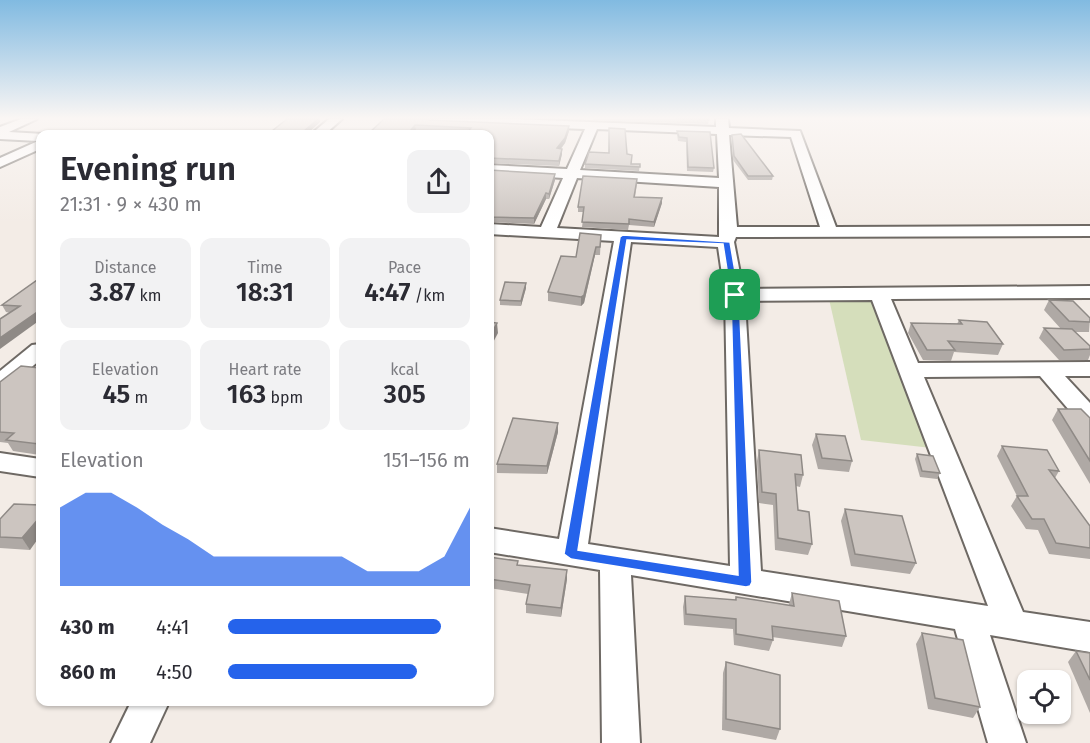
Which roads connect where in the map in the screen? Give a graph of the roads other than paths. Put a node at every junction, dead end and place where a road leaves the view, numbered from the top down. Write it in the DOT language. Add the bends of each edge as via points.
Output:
graph roads {
  1 [pos="20,154"];
  2 [pos="580,154"];
  3 [pos="724,154"];
  4 [pos="803,154"];
  5 [pos="0,163"];
  6 [pos="494,169"];
  7 [pos="571,174"];
  8 [pos="726,183"];
  9 [pos="494,229"];
  10 [pos="830,231"];
  11 [pos="1090,231"];
  12 [pos="547,232"];
  13 [pos="623,237"];
  14 [pos="728,237"];
  15 [pos="1090,292"];
  16 [pos="879,294"];
  17 [pos="735,295"];
  18 [pos="36,353"];
  19 [pos="1046,369"];
  20 [pos="1090,369"];
  21 [pos="911,370"];
  22 [pos="0,382"];
  23 [pos="1090,418"];
  24 [pos="0,462"];
  25 [pos="36,467"];
  26 [pos="494,541"];
  27 [pos="571,554"];
  28 [pos="615,561"];
  29 [pos="746,582"];
  30 [pos="968,618"];
  31 [pos="1012,625"];
  32 [pos="1090,637"];
  33 [pos="149,706"];
  34 [pos="130,743"];
  35 [pos="621,743"];
  36 [pos="1007,743"];
  1 -- 5 [label="street"];
  2 -- 7 [label="street"];
  3 -- 8 [label="street"];
  4 -- 10 [label="street"];
  6 -- 7 [label="street"];
  7 -- 8 [label="street"];
  7 -- 12 [label="street"];
  8 -- 14 [label="street"];
  9 -- 12 [label="street"];
  10 -- 11 [label="street"];
  10 -- 14 [label="street"];
  12 -- 13 [label="street"];
  13 -- 14 [label="street"];
  13 -- 27 [label="street"];
  14 -- 17 [label="street"];
  15 -- 16 [label="street"];
  16 -- 17 [label="street"];
  16 -- 21 [label="street"];
  17 -- 29 [label="street"];
  18 -- 22 [label="street"];
  19 -- 20 [label="street"];
  19 -- 21 [label="street"];
  19 -- 23 [label="street"];
  21 -- 31 [label="street"];
  24 -- 25 [label="street"];
  26 -- 27 [label="street"];
  27 -- 28 [label="street"];
  28 -- 29 [label="street"];
  28 -- 35 [label="street"];
  29 -- 30 [label="street"];
  30 -- 31 [label="street"];
  30 -- 36 [label="street"];
  31 -- 32 [label="street"];
  33 -- 34 [label="street"];
}
